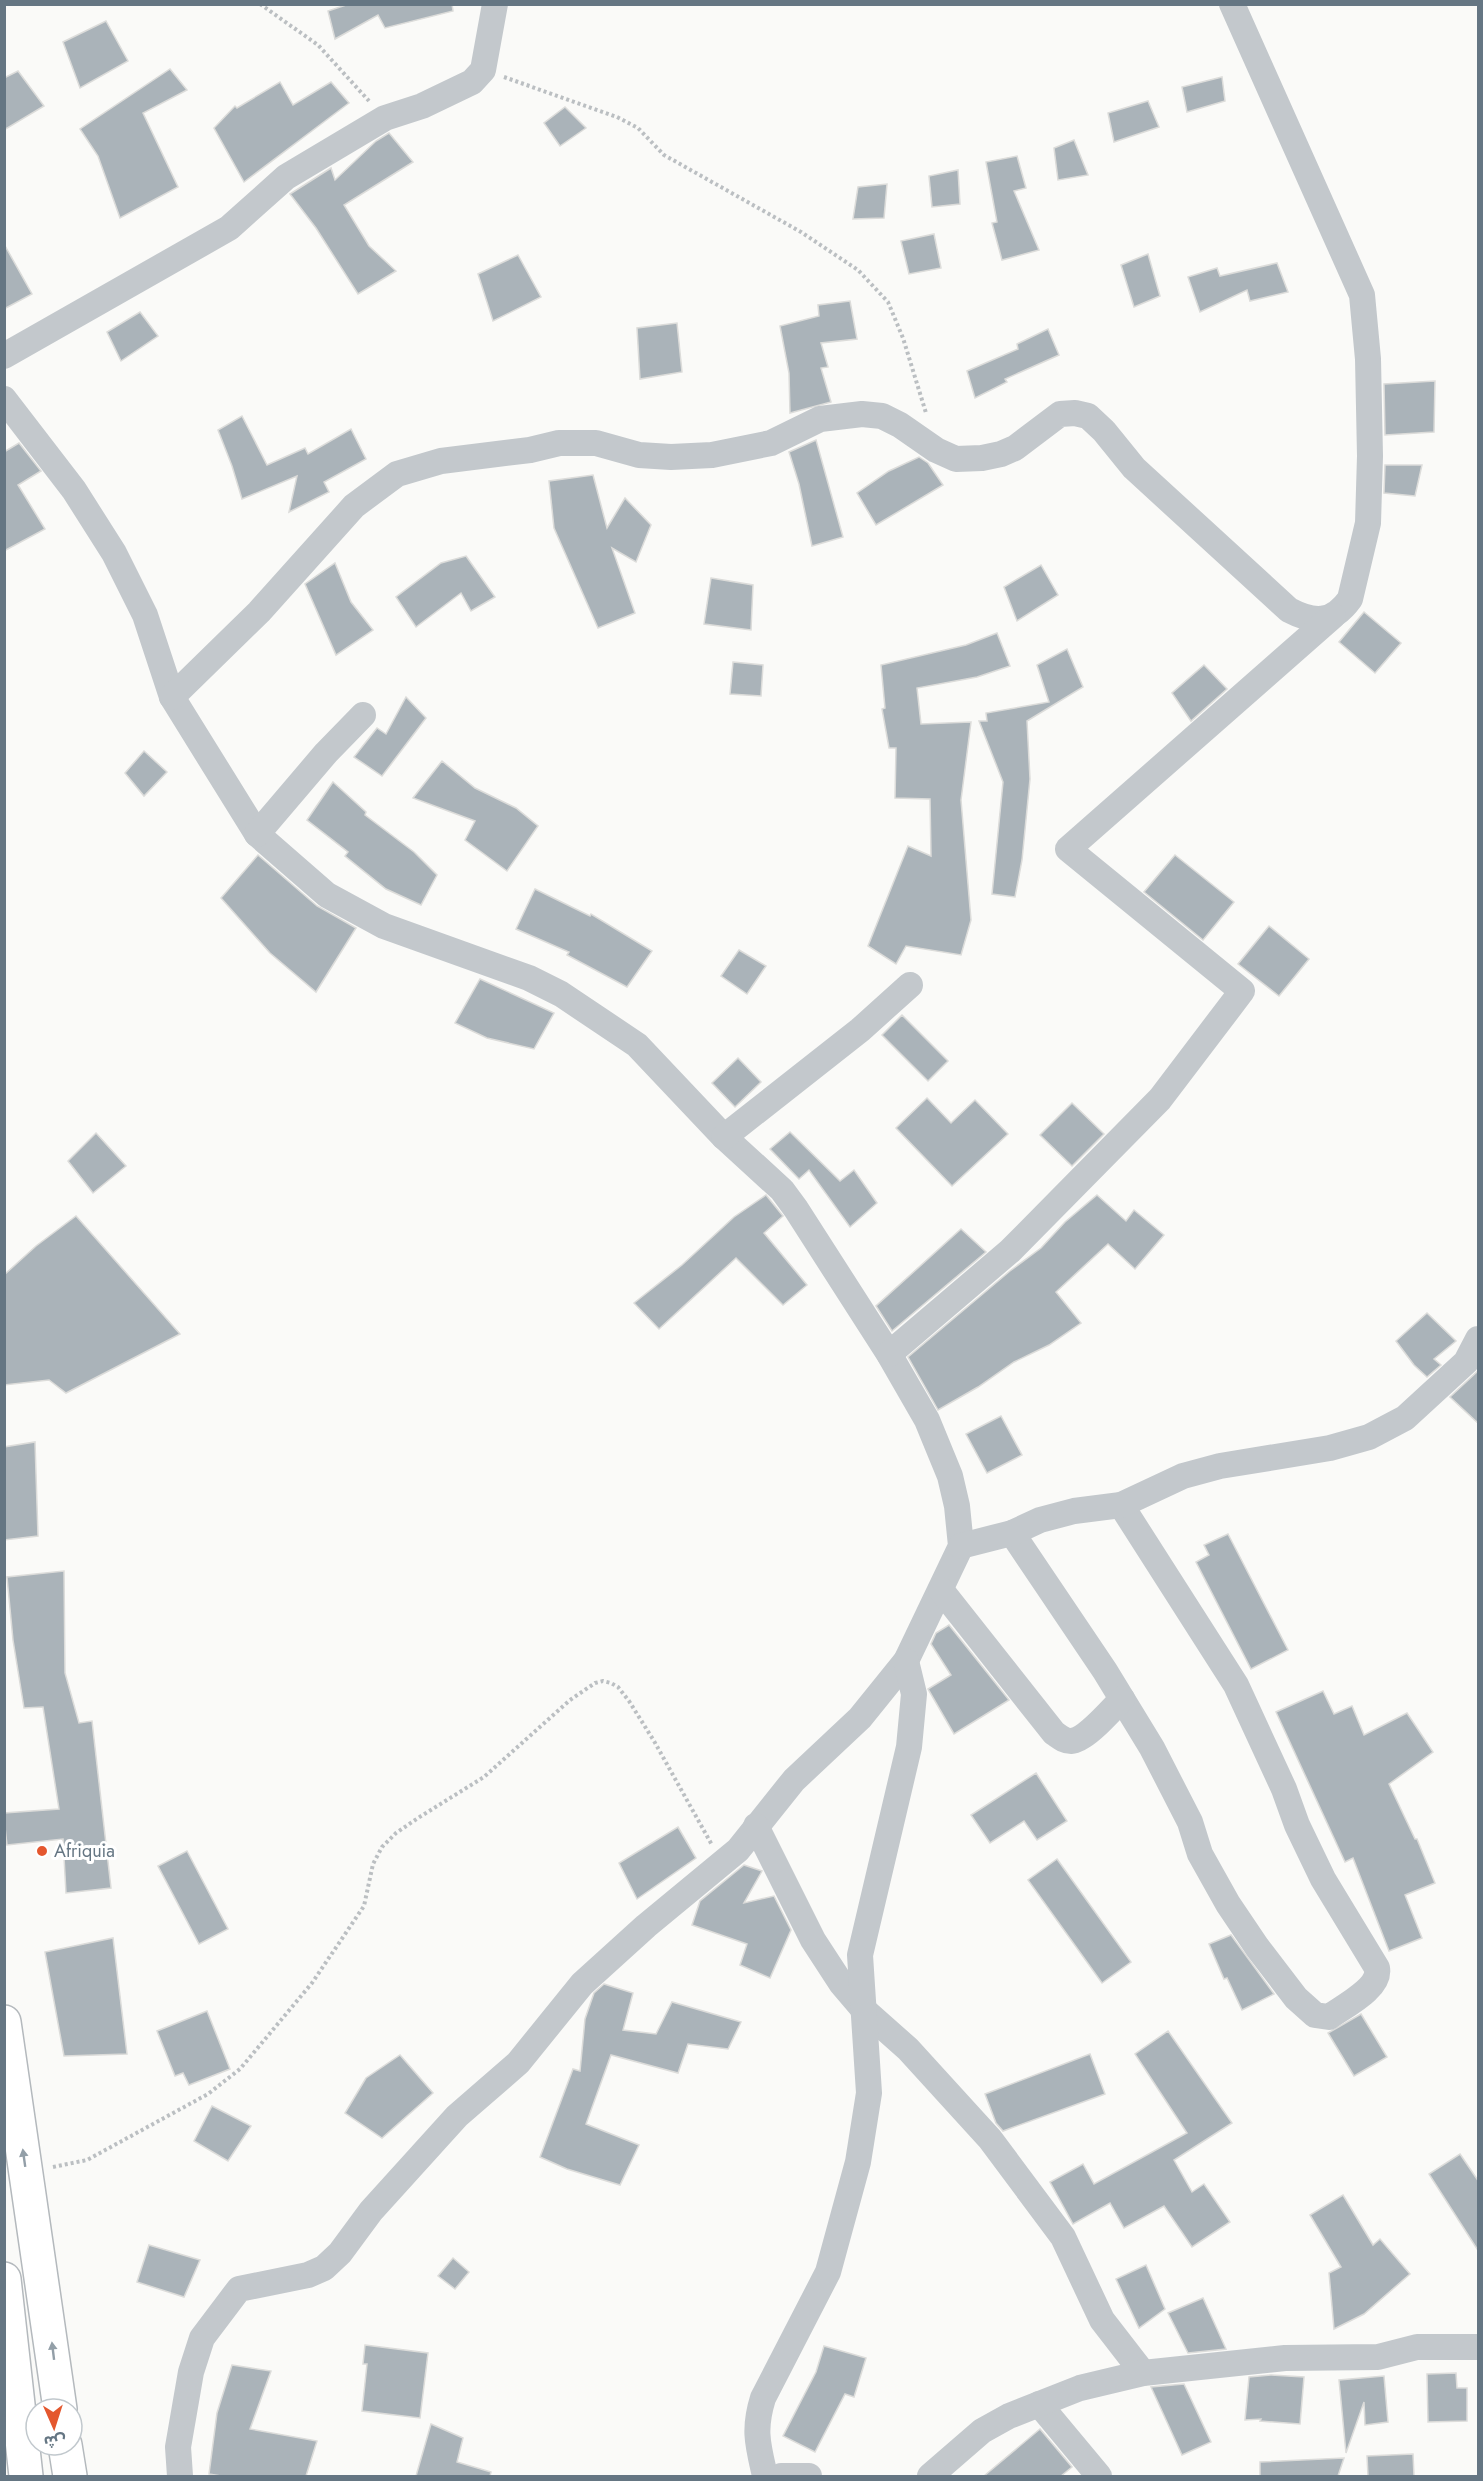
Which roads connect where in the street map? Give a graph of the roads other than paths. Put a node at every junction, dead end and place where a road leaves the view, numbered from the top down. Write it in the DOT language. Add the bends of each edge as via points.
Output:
graph roads {
  1 [pos="495,4"];
  2 [pos="1232,4"];
  3 [pos="4,356"];
  4 [pos="4,399"];
  5 [pos="1333,615"];
  6 [pos="172,697"];
  7 [pos="363,715"];
  8 [pos="257,834"];
  9 [pos="910,985"];
  10 [pos="724,1137"];
  11 [pos="1479,1339"];
  12 [pos="889,1354"];
  13 [pos="1121,1505"];
  14 [pos="1012,1533"];
  15 [pos="961,1546"];
  16 [pos="941,1590"];
  17 [pos="906,1661"];
  18 [pos="1122,1699"];
  19 [pos="756,1826"];
  20 [pos="864,2010"];
  21 [pos="4,2022"];
  22 [pos="4,2279"];
  23 [pos="1479,2347"];
  24 [pos="1143,2373"];
  25 [pos="58,2397"];
  26 [pos="1039,2404"];
  27 [pos="67,2457"];
  28 [pos="26,2476"];
  29 [pos="70,2476"];
  30 [pos="180,2476"];
  31 [pos="765,2476"];
  32 [pos="782,2476"];
  33 [pos="808,2476"];
  34 [pos="930,2476"];
  35 [pos="1099,2476"];
  1 -- 3 [label="street" via="483,70 472,82 422,106 385,118 286,177 229,228"];
  2 -- 5 [label="street" via="1362,295 1368,359 1368,523 1350,599"];
  4 -- 6 [label="street" via="74,490 114,553 145,615"];
  5 -- 6 [label="street" via="1306,619 1289,610 1134,468 1088,416 1060,414 1015,448 982,459 956,459 882,416 862,414 820,419 771,443 712,454 639,455 596,443 559,443 441,461 397,474 354,506 259,612"];
  5 -- 12 [label="street" via="1068,849 1242,991 1160,1099 1010,1251"];
  6 -- 8 [label="street"];
  7 -- 8 [label="street"];
  8 -- 10 [label="street" via="327,895 384,926 499,966 561,994 637,1045"];
  9 -- 10 [label="street" via="860,1030"];
  10 -- 12 [label="street" via="782,1190"];
  11 -- 13 [label="street" via="1466,1362 1405,1418 1369,1437 1183,1476"];
  12 -- 15 [label="street" via="938,1442 957,1506"];
  13 -- 14 [label="street" via="1074,1511"];
  13 -- 18 [label="street" via="1236,1684 1323,1879 1377,1968 1374,1985 1329,2017 1315,2015 1296,1998 1228,1904 1200,1854 1190,1822 1163,1769"];
  14 -- 15 [label="street"];
  14 -- 18 [label="street"];
  15 -- 16 [label="street"];
  16 -- 17 [label="street"];
  16 -- 18 [label="street" via="1054,1733 1064,1740 1074,1741 1085,1735"];
  17 -- 19 [label="street" via="860,1718 794,1780"];
  17 -- 20 [label="street" via="914,1694 913,1714 909,1747 860,1955"];
  19 -- 20 [label="street" via="813,1940"];
  19 -- 30 [label="street" via="738,1850 582,1984 518,2063 457,2116 324,2268 239,2289 202,2338 191,2372 178,2447"];
  20 -- 24 [label="street" via="908,2049 990,2139 1063,2238 1102,2320"];
  20 -- 31 [label="street" via="869,2093 858,2162 828,2272 758,2414 756,2433"];
  25 -- 21 [label="highway, one-way"];
  22 -- 28 [label="highway"];
  23 -- 24 [label="street" via="1417,2347 1378,2357 1285,2358"];
  24 -- 26 [label="street" via="1080,2388"];
  26 -- 34 [label="street" via="982,2431"];
  26 -- 35 [label="street"];
  27 -- 29 [label="highway"];
  32 -- 33 [label="street"];
}
